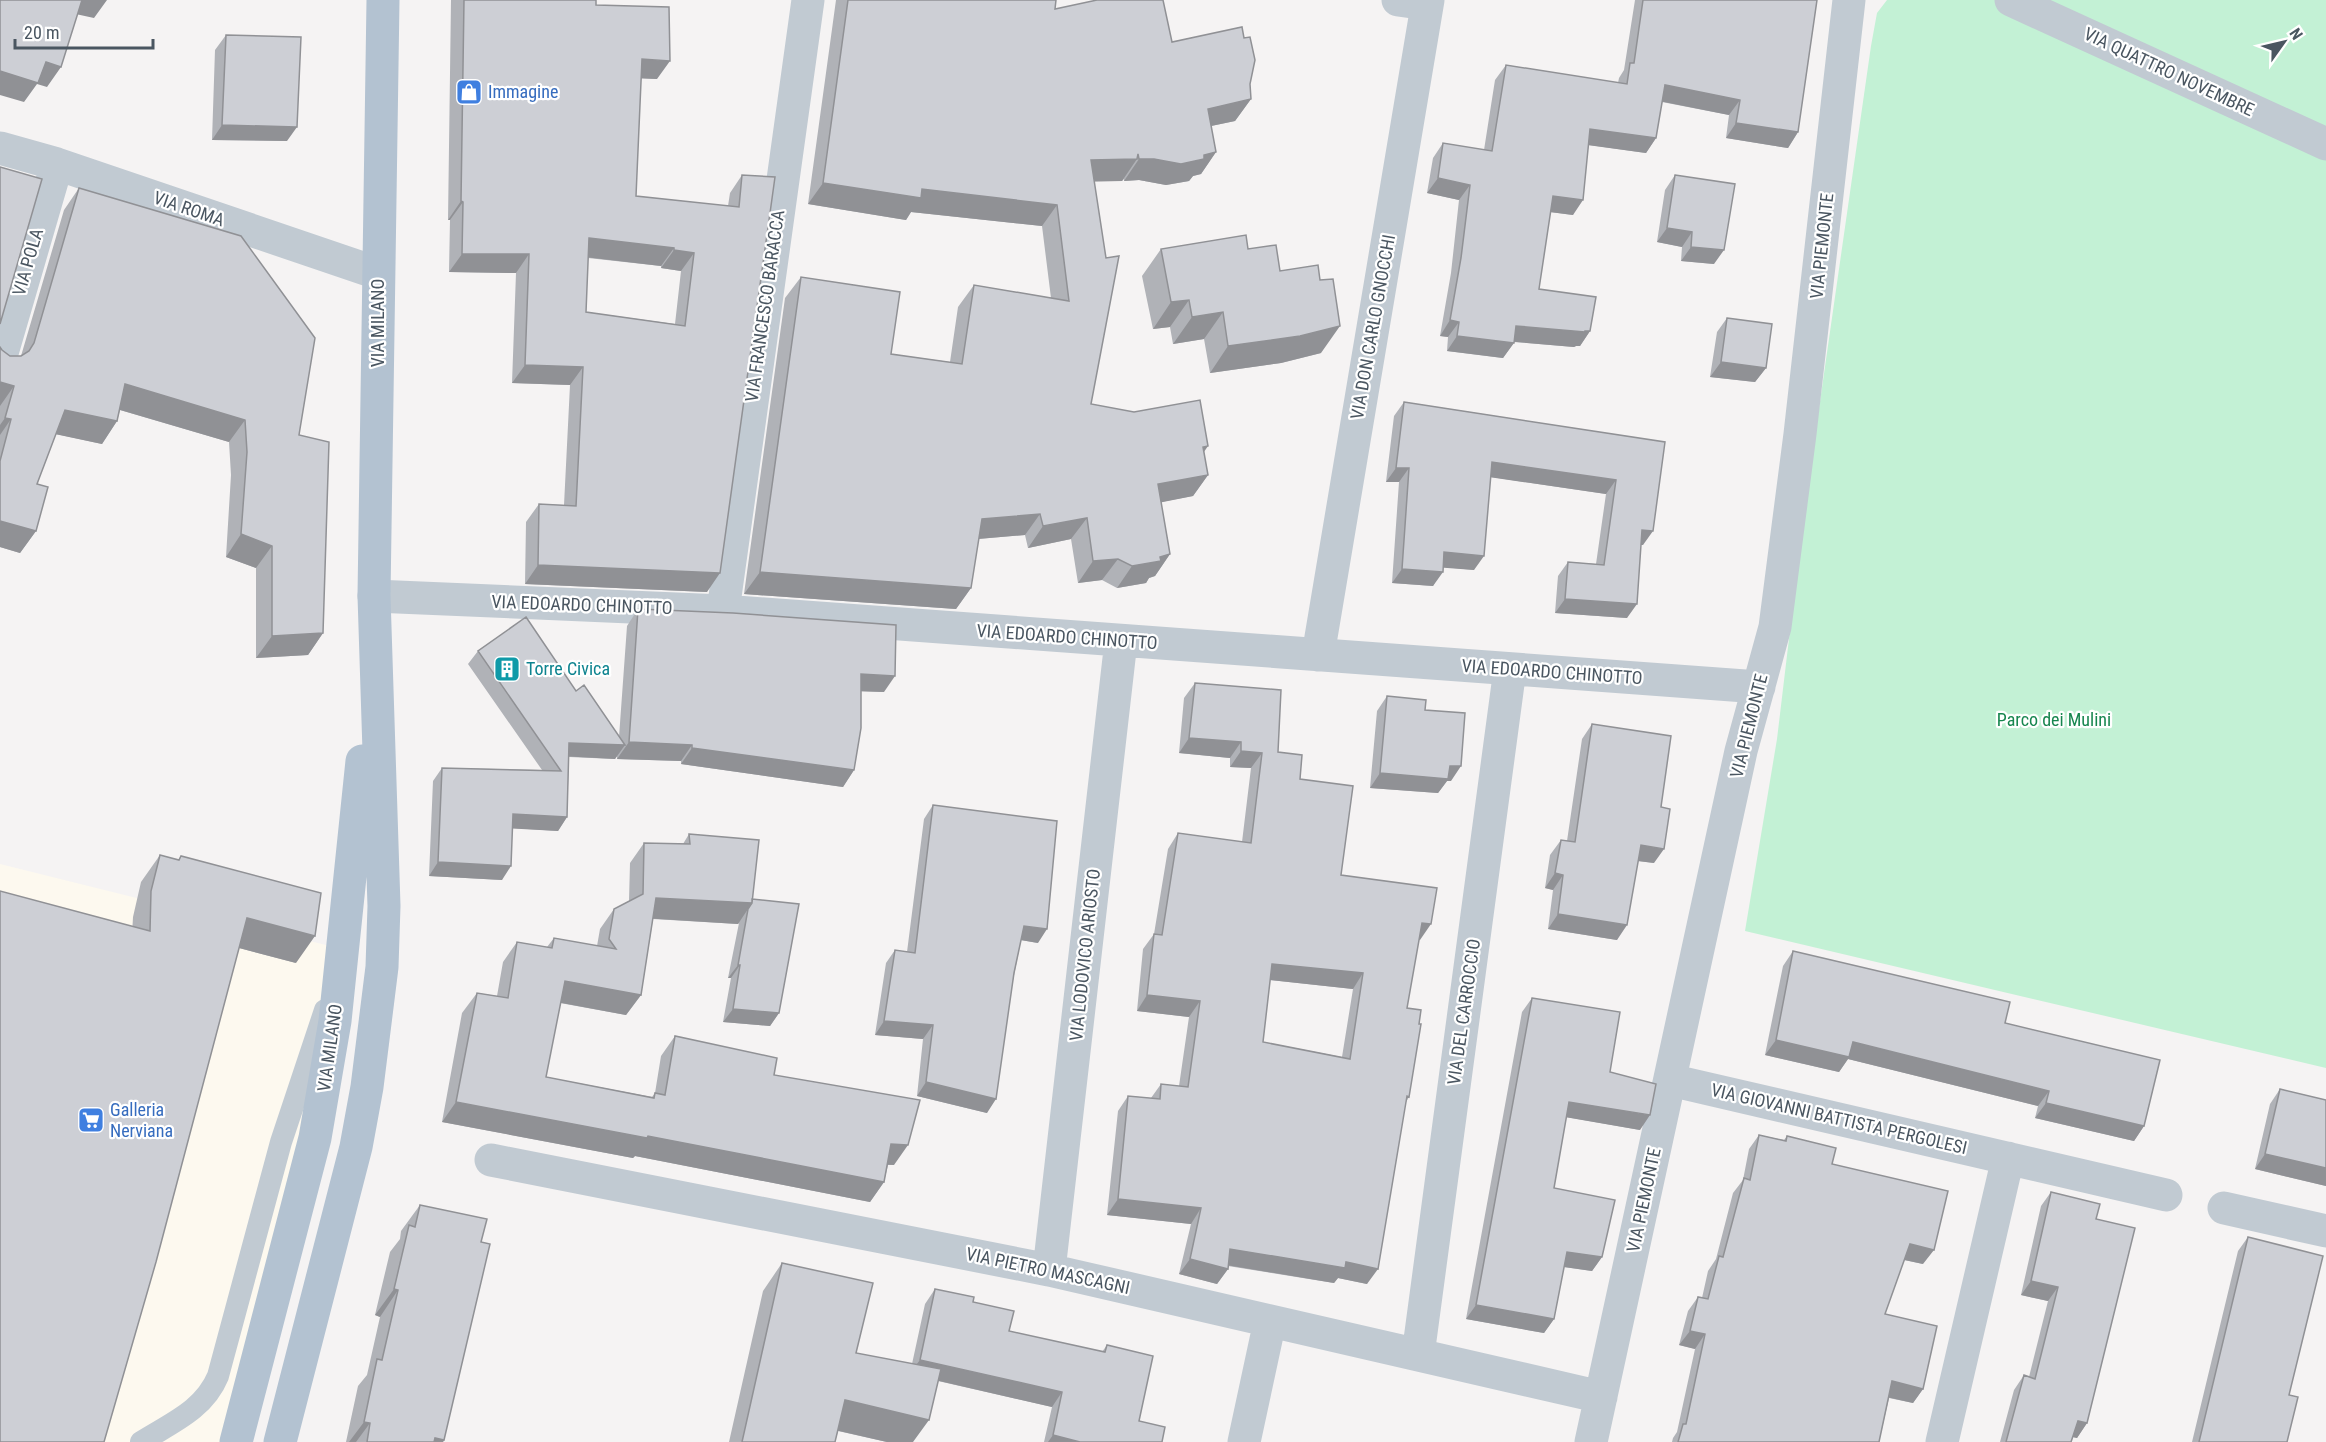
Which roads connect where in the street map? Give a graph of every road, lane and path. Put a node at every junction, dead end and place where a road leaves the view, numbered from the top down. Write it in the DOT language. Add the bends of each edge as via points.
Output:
graph roads {
  1 [pos="383,0"];
  2 [pos="808,0"];
  3 [pos="1849,0"];
  4 [pos="2011,0"];
  5 [pos="1418,1"];
  6 [pos="2326,144"];
  7 [pos="0,148"];
  8 [pos="57,164"];
  9 [pos="377,273"];
  10 [pos="0,360"];
  11 [pos="374,597"];
  12 [pos="723,611"];
  13 [pos="1121,640"];
  14 [pos="375,646"];
  15 [pos="1318,655"];
  16 [pos="1510,669"];
  17 [pos="1759,687"];
  18 [pos="340,963"];
  19 [pos="1670,1080"];
  20 [pos="2008,1158"];
  21 [pos="491,1160"];
  22 [pos="2166,1195"];
  23 [pos="2224,1208"];
  24 [pos="2326,1231"];
  25 [pos="1049,1270"];
  26 [pos="1270,1321"];
  27 [pos="1418,1355"];
  28 [pos="1600,1396"];
  29 [pos="141,1442"];
  30 [pos="236,1442"];
  31 [pos="280,1442"];
  32 [pos="1244,1442"];
  33 [pos="1590,1442"];
  34 [pos="1942,1442"];
  1 -- 9 [label="main road, VIA MILANO"];
  2 -- 12 [label="street, VIA FRANCESCO BARACCA"];
  3 -- 17 [label="street, VIA PIEMONTE" via="1775,627"];
  4 -- 6 [label="street, VIA QUATTRO NOVEMBRE"];
  5 -- 15 [label="street, VIA DON CARLO GNOCCHI"];
  7 -- 8 [label="street, VIA ROMA"];
  8 -- 9 [label="street, VIA ROMA"];
  8 -- 10 [label="street, VIA POLA"];
  9 -- 11 [label="main road, VIA MILANO"];
  11 -- 12 [label="street, VIA EDOARDO CHINOTTO"];
  11 -- 14 [label="main road, VIA MILANO"];
  12 -- 13 [label="street, VIA EDOARDO CHINOTTO"];
  13 -- 15 [label="street, VIA EDOARDO CHINOTTO"];
  13 -- 25 [label="street, VIA LODOVICO ARIOSTO"];
  14 -- 18 [label="main road, VIA MILANO"];
  14 -- 31 [label="main road, VIA MILANO" via="384,906 376,1027 356,1147"];
  15 -- 16 [label="street, VIA EDOARDO CHINOTTO"];
  16 -- 17 [label="street, VIA EDOARDO CHINOTTO"];
  16 -- 27 [label="street, VIA DEL CARROCCIO"];
  17 -- 19 [label="street, VIA PIEMONTE" via="1741,751"];
  18 -- 29 [label="lane" via="281,1142 216,1383 205,1400"];
  18 -- 30 [label="main road, VIA MILANO" via="315,1138"];
  19 -- 20 [label="street, VIA GIOVANNI BATTISTA PERGOLESI"];
  19 -- 28 [label="street, VIA PIEMONTE"];
  20 -- 22 [label="street, VIA GIOVANNI BATTISTA PERGOLESI"];
  20 -- 34 [label="street"];
  21 -- 25 [label="street, VIA PIETRO MASCAGNI"];
  23 -- 24 [label="street"];
  25 -- 26 [label="street, VIA PIETRO MASCAGNI"];
  26 -- 27 [label="street, VIA PIETRO MASCAGNI"];
  26 -- 32 [label="street"];
  27 -- 28 [label="street, VIA PIETRO MASCAGNI"];
  28 -- 33 [label="street, VIA PIEMONTE"];
}
